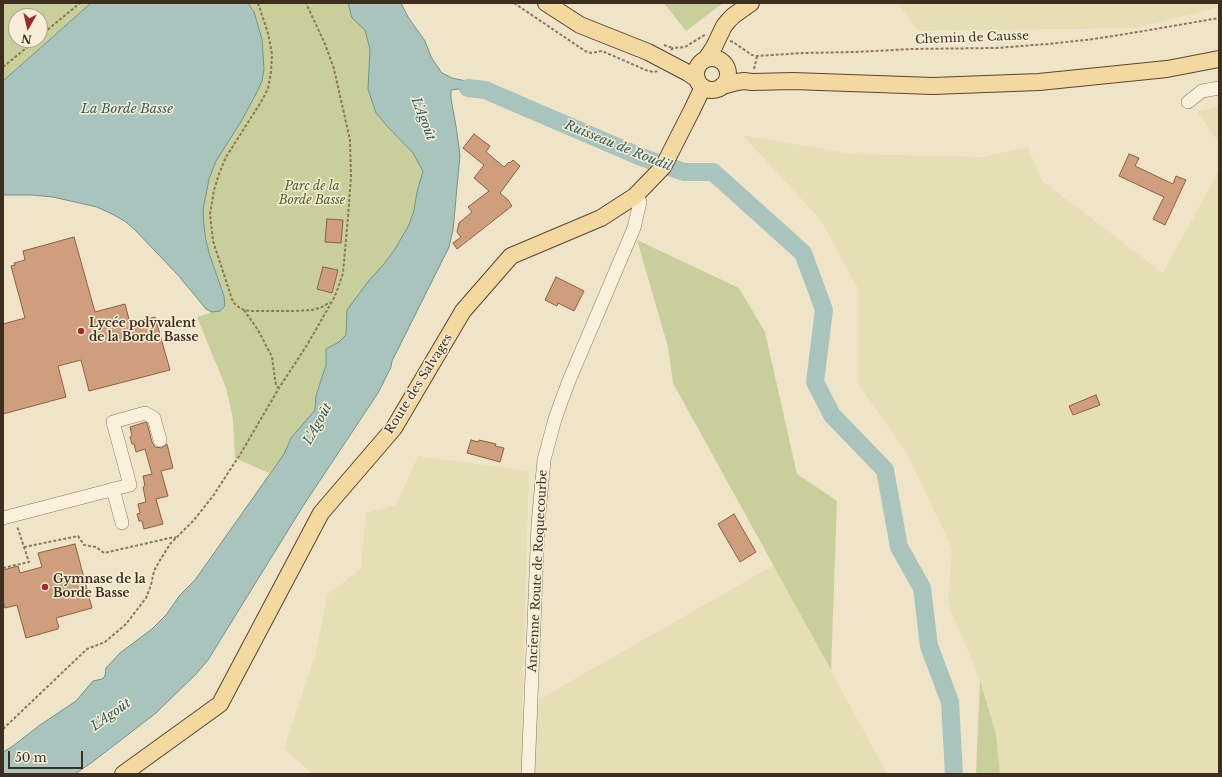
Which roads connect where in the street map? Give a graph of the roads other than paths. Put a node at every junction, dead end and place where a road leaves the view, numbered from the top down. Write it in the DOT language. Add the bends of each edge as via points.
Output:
graph roads {
  1 [pos="546,3"];
  2 [pos="747,6"];
  3 [pos="648,52"];
  4 [pos="1219,59"];
  5 [pos="704,60"];
  6 [pos="726,65"];
  7 [pos="793,81"];
  8 [pos="700,83"];
  9 [pos="722,86"];
  10 [pos="1219,88"];
  11 [pos="1188,102"];
  12 [pos="635,196"];
  13 [pos="160,440"];
  14 [pos="113,490"];
  15 [pos="8,517"];
  16 [pos="122,523"];
  17 [pos="123,774"];
  18 [pos="528,774"];
  1 -- 3 [label="main road" via="580,25"];
  2 -- 5 [label="main road" via="724,26 714,47"];
  2 -- 6 [label="main road" via="726,40"];
  3 -- 5 [label="main road"];
  3 -- 8 [label="main road" via="688,73"];
  4 -- 7 [label="main road" via="1167,69 1039,82 933,86"];
  5 -- 6 [label="main road" via="717,58"];
  5 -- 8 [label="main road" via="696,69"];
  6 -- 7 [label="main road" via="744,72"];
  6 -- 9 [label="main road" via="727,79"];
  7 -- 9 [label="main road" via="737,82"];
  8 -- 9 [label="main road" via="712,90"];
  8 -- 12 [label="main road, Route des Salvages" via="692,110 663,165"];
  10 -- 11 [label="street" via="1202,91"];
  12 -- 17 [label="main road, Route des Salvages" via="601,218 511,256 463,311 394,428 321,513 220,704"];
  12 -- 18 [label="street, Ancienne Route de Roquecourbe" via="640,202 634,228 568,383 544,460 538,532"];
  13 -- 14 [label="street" via="154,418 145,414 113,422 130,485"];
  14 -- 15 [label="street"];
  14 -- 16 [label="street"];
}
